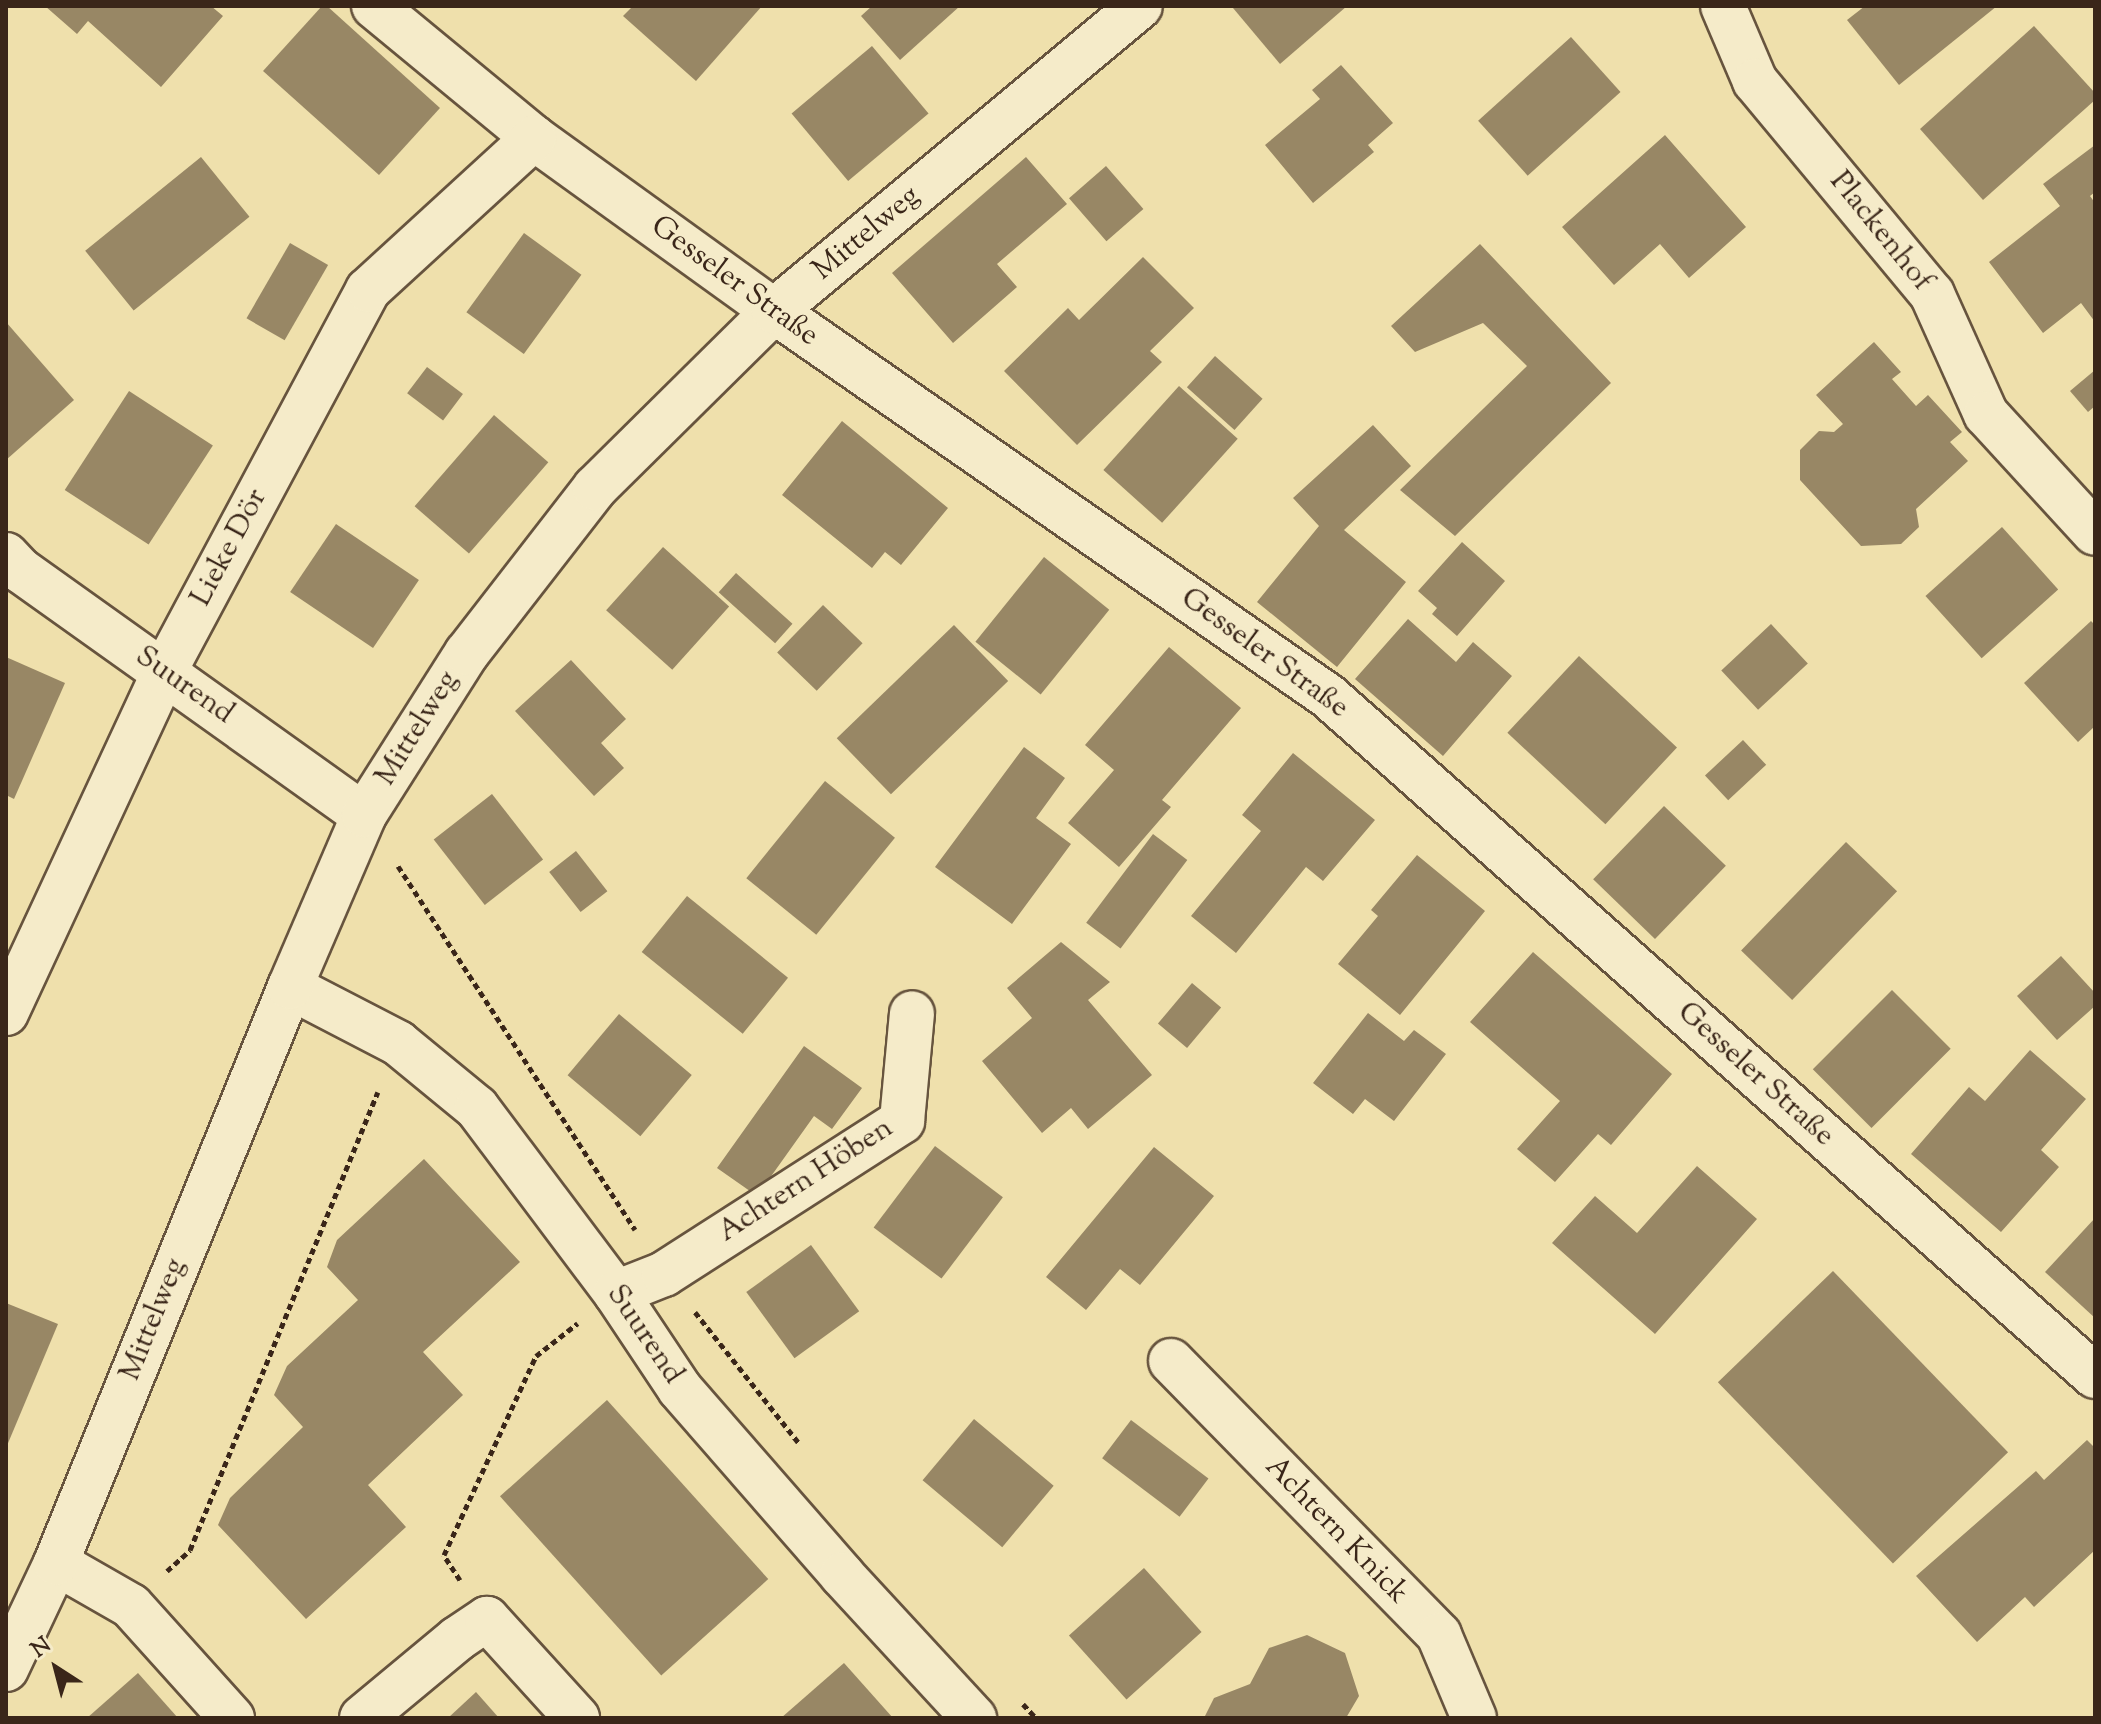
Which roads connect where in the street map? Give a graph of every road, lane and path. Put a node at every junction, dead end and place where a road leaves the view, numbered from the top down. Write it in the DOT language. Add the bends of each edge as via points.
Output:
graph roads {
  1 [pos="374,6"];
  2 [pos="1140,6"];
  3 [pos="1723,6"];
  4 [pos="534,138"];
  5 [pos="774,311"];
  6 [pos="2095,533"];
  7 [pos="6,555"];
  8 [pos="164,672"];
  9 [pos="364,815"];
  10 [pos="290,987"];
  11 [pos="6,1013"];
  12 [pos="912,1013"];
  13 [pos="398,1043"];
  14 [pos="616,1293"];
  15 [pos="1171,1361"];
  16 [pos="2095,1376"];
  17 [pos="56,1563"];
  18 [pos="131,1606"];
  19 [pos="487,1619"];
  20 [pos="6,1669"];
  21 [pos="232,1718"];
  22 [pos="362,1718"];
  23 [pos="577,1718"];
  24 [pos="974,1718"];
  25 [pos="1474,1718"];
  1 -- 4 [label="street, Gesseler Straße"];
  2 -- 5 [label="street, Mittelweg"];
  3 -- 6 [label="street, Plackenhof" via="1755,81 1932,294 1986,414"];
  4 -- 5 [label="street, Gesseler Straße"];
  4 -- 8 [label="street, Lieke Dör" via="368,290"];
  5 -- 9 [label="street, Mittelweg" via="595,488 467,653"];
  5 -- 16 [label="street, Gesseler Straße" via="1328,696"];
  7 -- 8 [label="street, Suurend"];
  8 -- 9 [label="street, Suurend"];
  8 -- 11 [label="street, Lieke Dör"];
  9 -- 10 [label="street, Mittelweg"];
  10 -- 13 [label="street, Suurend"];
  10 -- 17 [label="street, Mittelweg"];
  12 -- 14 [label="street, Achtern Höben" via="902,1121 664,1274"];
  13 -- 14 [label="street, Suurend" via="477,1108"];
  13 -- 18 [label="path" via="190,1550"];
  14 -- 19 [label="path" via="536,1356 444,1555"];
  14 -- 24 [label="street, Suurend" via="680,1389"];
  15 -- 25 [label="street, Achtern Knick" via="1439,1635"];
  17 -- 18 [label="street"];
  17 -- 20 [label="street, Mittelweg"];
  18 -- 21 [label="street"];
  19 -- 22 [label="street"];
  19 -- 23 [label="street"];
}
